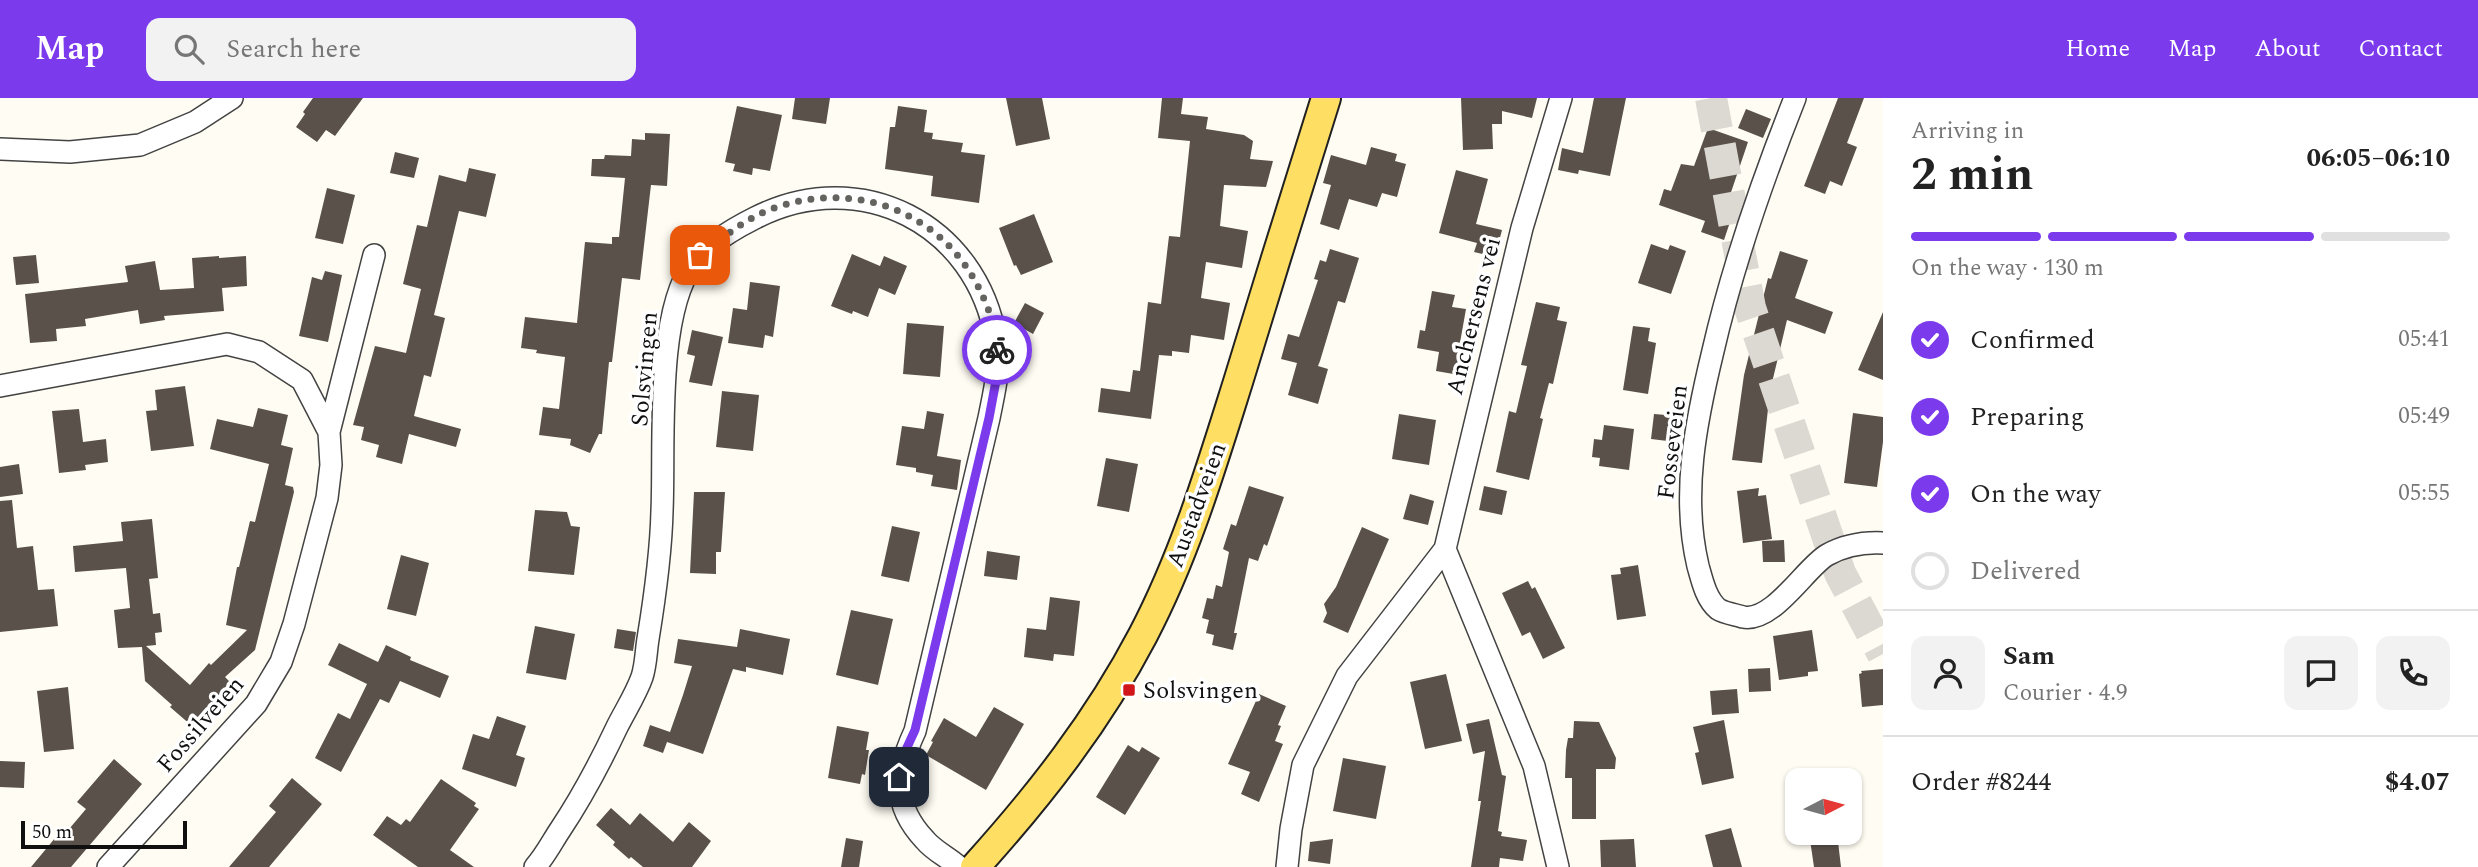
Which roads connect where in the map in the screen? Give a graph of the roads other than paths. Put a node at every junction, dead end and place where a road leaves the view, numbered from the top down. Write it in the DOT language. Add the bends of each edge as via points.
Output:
graph roads {
  1 [pos="232,98"];
  2 [pos="1326,98"];
  3 [pos="1561,98"];
  4 [pos="1795,98"];
  5 [pos="0,149"];
  6 [pos="374,255"];
  7 [pos="0,386"];
  8 [pos="329,432"];
  9 [pos="1883,543"];
  10 [pos="1445,549"];
  11 [pos="108,867"];
  12 [pos="535,867"];
  13 [pos="959,867"];
  14 [pos="975,867"];
  15 [pos="1287,867"];
  16 [pos="1558,867"];
  1 -- 5 [label="street" via="195,122 140,145 70,152"];
  2 -- 14 [label="main road, Austadveien" via="1214,456 1167,585 1120,677 1078,741"];
  3 -- 10 [label="street, Anchersens vei" via="1521,228"];
  4 -- 9 [label="street, Fosseveien" via="1751,215 1700,402 1690,473 1695,551 1704,588 1719,609 1747,618 1769,609 1824,557 1863,542"];
  6 -- 8 [label="street, Fossilveien"];
  7 -- 8 [label="street, Fossilveien" via="227,344 259,352 302,380"];
  8 -- 11 [label="street, Fossilveien" via="327,498 281,662 256,704"];
  10 -- 15 [label="street, Anchersens vei" via="1347,676 1303,765"];
  10 -- 16 [label="street" via="1534,766"];
  12 -- 13 [label="street, Solsvingen" via="589,785 642,676 655,595 666,355 677,294 700,255 740,225 776,207 824,197 891,208 944,239 963,258 980,288 997,343 998,370 989,418 915,730 899,777 907,817 926,842"];
}
